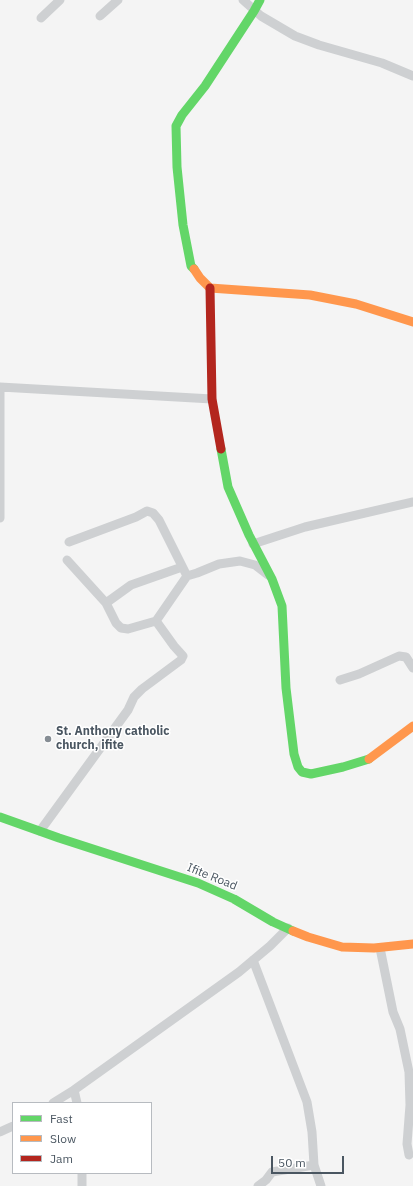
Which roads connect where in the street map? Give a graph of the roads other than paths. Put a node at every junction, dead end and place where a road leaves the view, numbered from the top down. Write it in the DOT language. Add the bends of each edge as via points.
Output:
graph roads {
  1 [pos="60,0"];
  2 [pos="118,0"];
  3 [pos="243,0"];
  4 [pos="260,0"];
  5 [pos="254,11"];
  6 [pos="100,16"];
  7 [pos="41,18"];
  8 [pos="413,76"];
  9 [pos="210,288"];
  10 [pos="413,322"];
  11 [pos="0,387"];
  12 [pos="212,399"];
  13 [pos="413,502"];
  14 [pos="0,518"];
  15 [pos="69,542"];
  16 [pos="253,544"];
  17 [pos="67,560"];
  18 [pos="182,567"];
  19 [pos="187,576"];
  20 [pos="272,579"];
  21 [pos="106,603"];
  22 [pos="156,621"];
  23 [pos="413,668"];
  24 [pos="340,680"];
  25 [pos="413,726"];
  26 [pos="0,817"];
  27 [pos="40,831"];
  28 [pos="288,928"];
  29 [pos="413,944"];
  30 [pos="380,948"];
  31 [pos="253,960"];
  32 [pos="74,1090"];
  33 [pos="54,1102"];
  34 [pos="77,1102"];
  35 [pos="12,1126"];
  36 [pos="0,1132"];
  37 [pos="410,1155"];
  38 [pos="314,1165"];
  39 [pos="82,1174"];
  40 [pos="82,1186"];
  41 [pos="258,1186"];
  42 [pos="322,1186"];
  1 -- 7 [label="street"];
  2 -- 6 [label="street"];
  3 -- 5 [label="street"];
  4 -- 5 [label="street"];
  5 -- 8 [label="street" via="295,36 382,63"];
  5 -- 9 [label="street" via="176,126 177,167 186,247 191,266"];
  9 -- 10 [label="street" via="310,295 356,304"];
  9 -- 12 [label="street"];
  11 -- 12 [label="street"];
  11 -- 14 [label="street"];
  12 -- 16 [label="street" via="228,487"];
  13 -- 16 [label="street" via="305,526"];
  15 -- 18 [label="street" via="147,511 159,520"];
  16 -- 20 [label="street"];
  17 -- 21 [label="street"];
  18 -- 19 [label="street"];
  18 -- 21 [label="street" via="130,585"];
  19 -- 20 [label="street" via="219,564 240,561 255,565"];
  19 -- 22 [label="street"];
  20 -- 25 [label="street" via="282,606 286,688 294,754 302,772 310,774 369,759"];
  21 -- 22 [label="street" via="121,628 128,629"];
  22 -- 27 [label="street" via="183,656 181,660 134,697 128,710"];
  23 -- 24 [label="street" via="406,657 399,656"];
  26 -- 27 [label="street, Ifite Road"];
  27 -- 28 [label="street, Ifite Road" via="198,883 234,898 273,922"];
  28 -- 30 [label="street, Ifite Road" via="342,947"];
  28 -- 31 [label="street"];
  29 -- 30 [label="street, Ifite Road"];
  30 -- 37 [label="street" via="409,1072 407,1144"];
  31 -- 32 [label="street"];
  31 -- 38 [label="street" via="307,1102"];
  32 -- 33 [label="street"];
  32 -- 34 [label="street"];
  35 -- 36 [label="street"];
  38 -- 41 [label="street" via="272,1172"];
  38 -- 42 [label="street"];
  39 -- 40 [label="street"];
}
